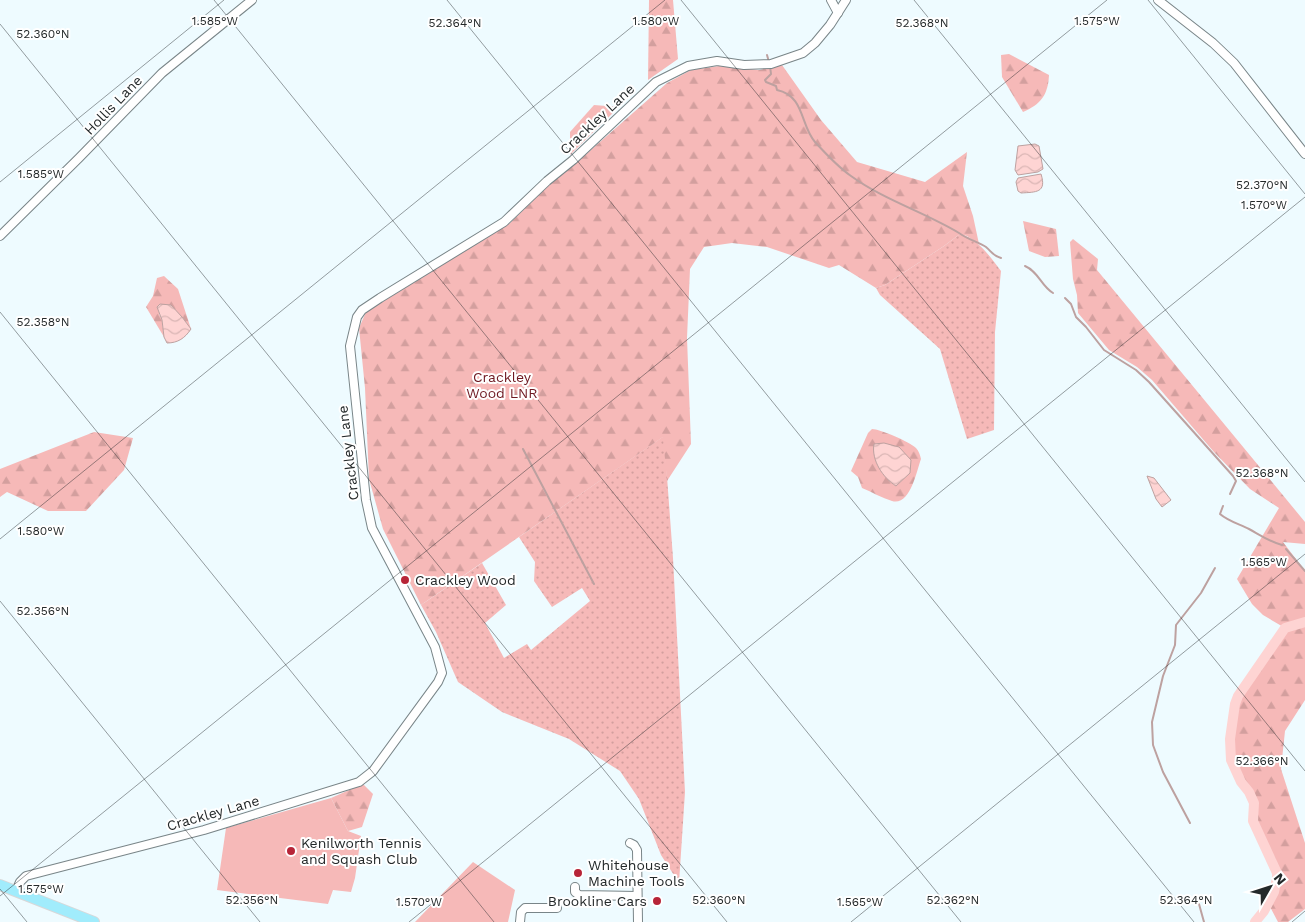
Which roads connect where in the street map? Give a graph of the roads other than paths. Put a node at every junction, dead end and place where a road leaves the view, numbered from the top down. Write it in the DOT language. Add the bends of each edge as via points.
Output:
graph roads {
  1 [pos="252,0"];
  2 [pos="831,0"];
  3 [pos="846,0"];
  4 [pos="1158,0"];
  5 [pos="838,14"];
  6 [pos="1305,154"];
  7 [pos="0,236"];
  8 [pos="630,843"];
  9 [pos="0,885"];
  10 [pos="575,887"];
  11 [pos="16,891"];
  12 [pos="637,896"];
  13 [pos="557,908"];
  14 [pos="82,920"];
  15 [pos="94,922"];
  16 [pos="520,922"];
  17 [pos="638,922"];
  1 -- 7 [label="street, Hollis Lane" via="162,73"];
  2 -- 5 [label="street"];
  3 -- 5 [label="street, Crackley Lane"];
  4 -- 6 [label="street" via="1239,68"];
  5 -- 11 [label="street, Crackley Lane" via="815,43 790,58 771,64 717,61 688,66 656,82 504,222 380,298 362,310 357,318 350,346 366,500 372,528 435,647 442,673 373,771 359,782 222,824 26,876"];
  8 -- 12 [label="street" via="637,850"];
  9 -- 11 [label="main road"];
  10 -- 12 [label="street" via="579,895"];
  11 -- 14 [label="main road"];
  12 -- 17 [label="street"];
  13 -- 16 [label="street" via="525,908"];
  14 -- 15 [label="main road"];
}
